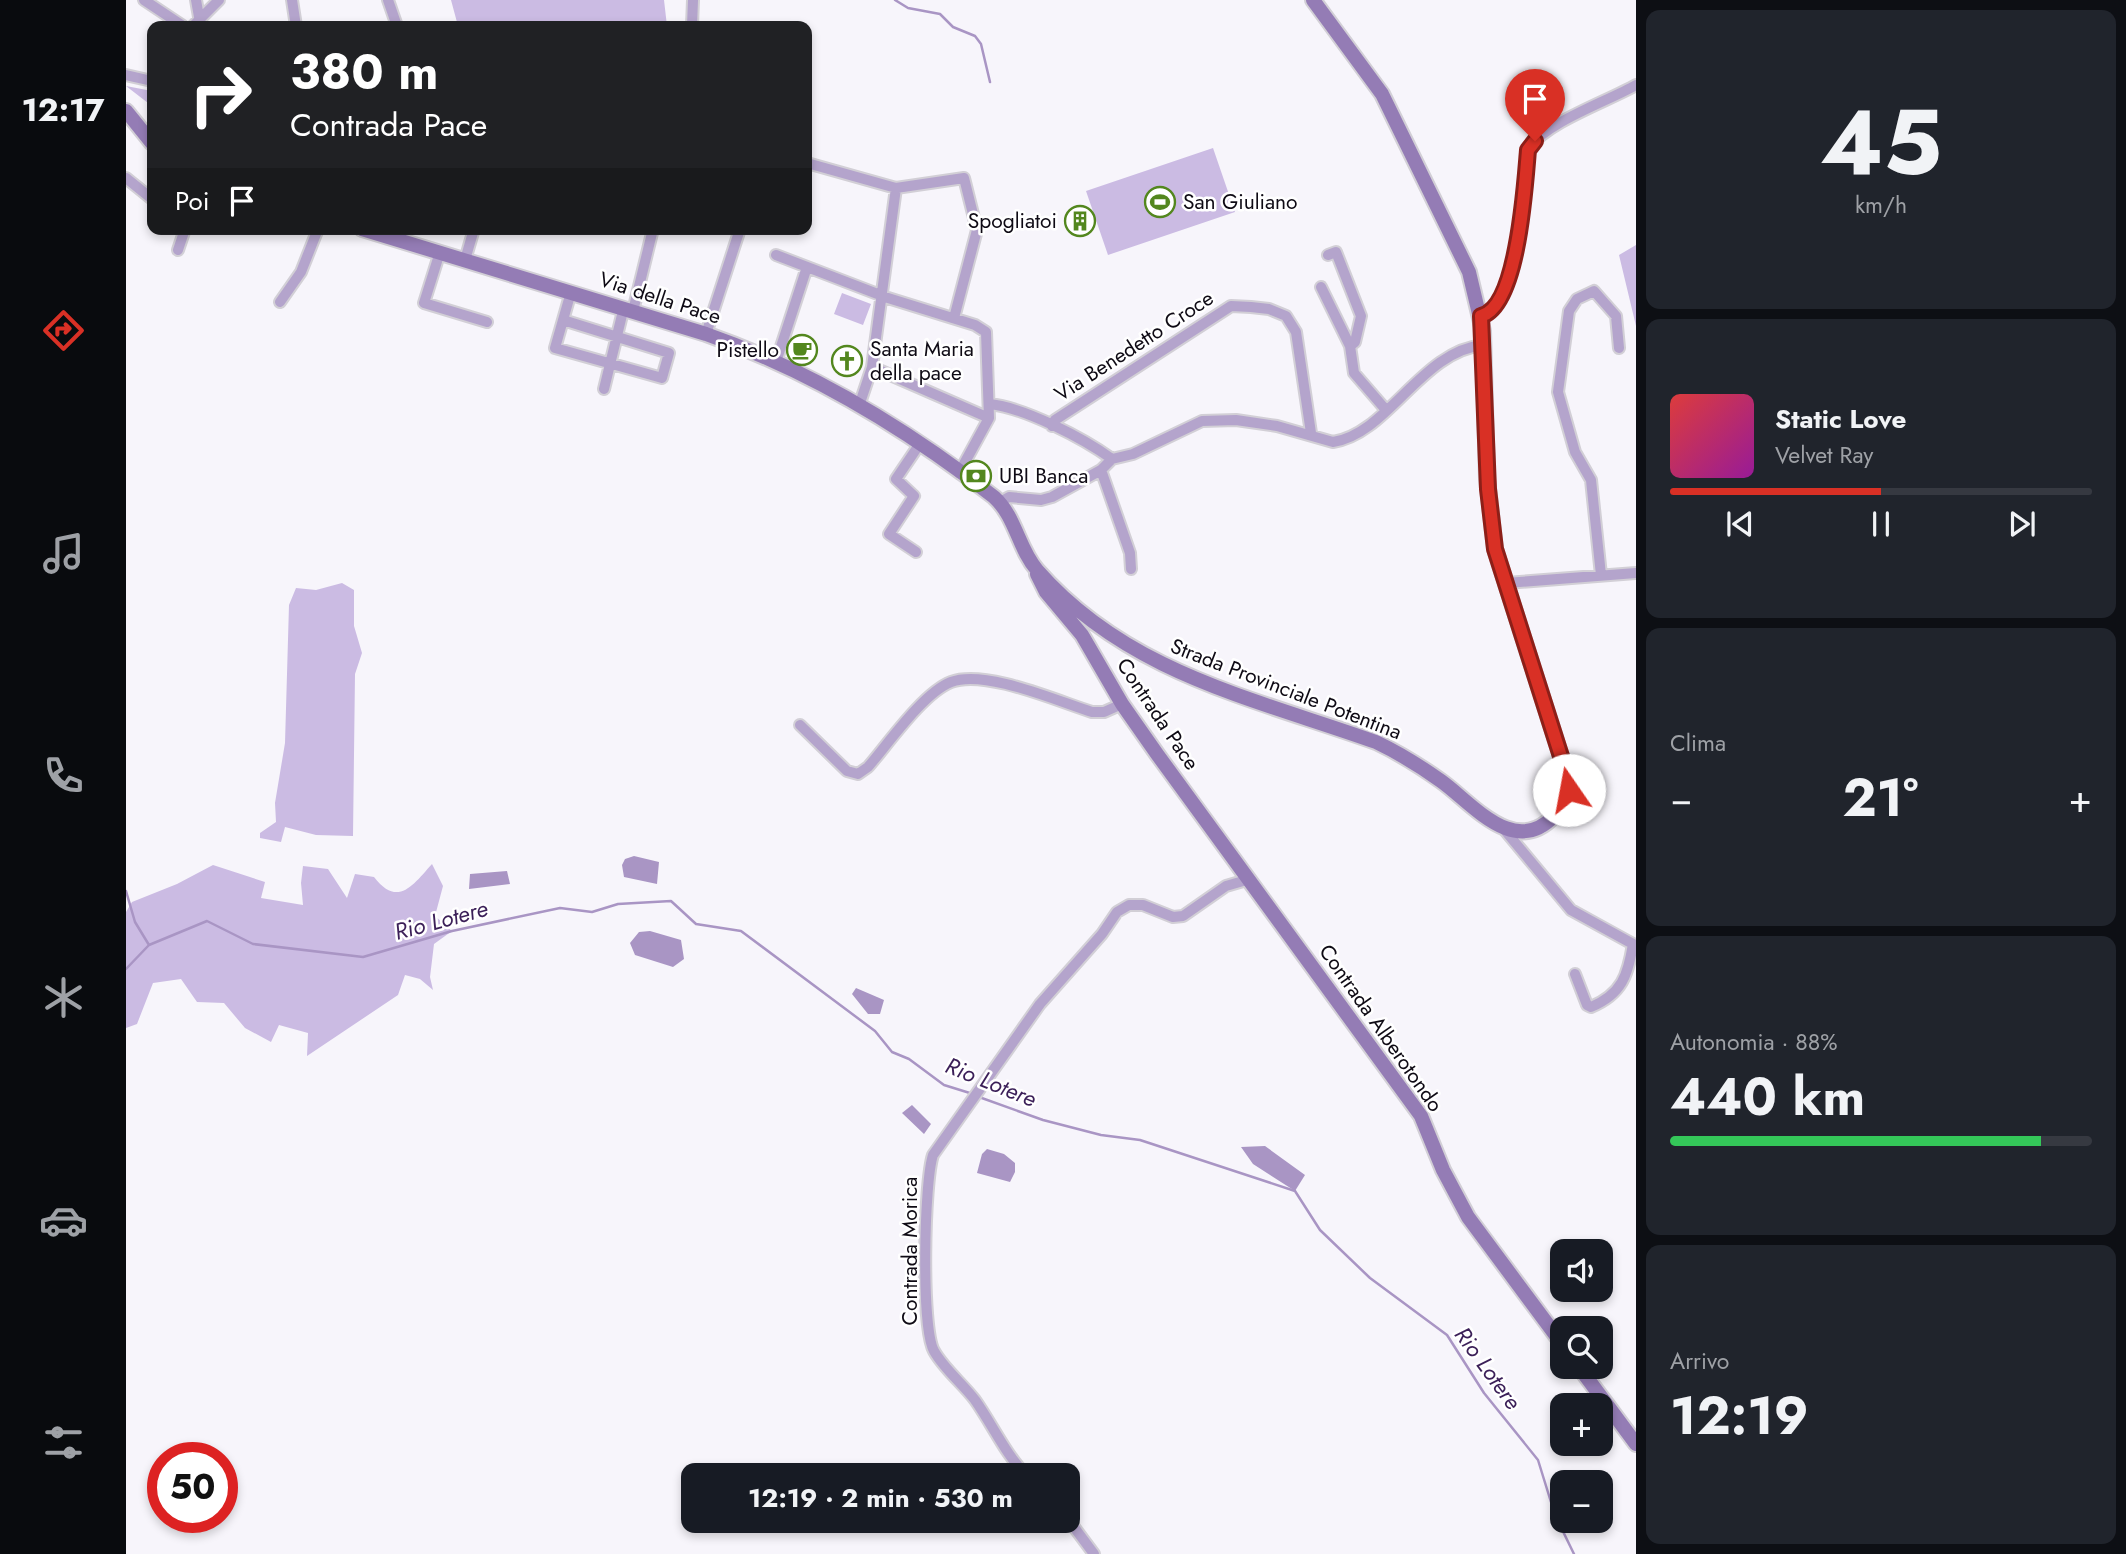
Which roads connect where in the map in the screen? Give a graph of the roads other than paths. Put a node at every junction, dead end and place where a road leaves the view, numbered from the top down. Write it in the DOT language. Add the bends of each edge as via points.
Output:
graph roads {
  1 [pos="144,0"];
  2 [pos="196,0"];
  3 [pos="219,0"];
  4 [pos="292,0"];
  5 [pos="387,0"];
  6 [pos="693,0"];
  7 [pos="1313,0"];
  8 [pos="176,21"];
  9 [pos="196,21"];
  10 [pos="197,21"];
  11 [pos="295,21"];
  12 [pos="395,21"];
  13 [pos="692,21"];
  14 [pos="126,75"];
  15 [pos="147,80"];
  16 [pos="1636,85"];
  17 [pos="126,111"];
  18 [pos="147,138"];
  19 [pos="812,164"];
  20 [pos="126,178"];
  21 [pos="896,188"];
  22 [pos="147,195"];
  23 [pos="182,235"];
  24 [pos="316,235"];
  25 [pos="399,235"];
  26 [pos="472,235"];
  27 [pos="651,235"];
  28 [pos="738,235"];
  29 [pos="178,250"];
  30 [pos="440,252"];
  31 [pos="776,255"];
  32 [pos="1328,255"];
  33 [pos="465,260"];
  34 [pos="807,267"];
  35 [pos="1321,287"];
  36 [pos="570,292"];
  37 [pos="883,296"];
  38 [pos="281,302"];
  39 [pos="627,313"];
  40 [pos="1481,316"];
  41 [pos="954,318"];
  42 [pos="563,320"];
  43 [pos="487,322"];
  44 [pos="706,334"];
  45 [pos="616,336"];
  46 [pos="1484,345"];
  47 [pos="1350,346"];
  48 [pos="1619,348"];
  49 [pos="776,362"];
  50 [pos="609,363"];
  51 [pos="872,367"];
  52 [pos="604,389"];
  53 [pos="990,404"];
  54 [pos="859,406"];
  55 [pos="1386,410"];
  56 [pos="989,418"];
  57 [pos="1052,426"];
  58 [pos="1311,433"];
  59 [pos="919,445"];
  60 [pos="1112,459"];
  61 [pos="1101,470"];
  62 [pos="959,473"];
  63 [pos="1000,502"];
  64 [pos="916,552"];
  65 [pos="1131,569"];
  66 [pos="1037,570"];
  67 [pos="1636,573"];
  68 [pos="1601,575"];
  69 [pos="1506,583"];
  70 [pos="1122,704"];
  71 [pos="800,725"];
  72 [pos="1503,828"];
  73 [pos="1250,879"];
  74 [pos="1575,974"];
  75 [pos="1550,1327"];
  76 [pos="1588,1379"];
  77 [pos="1636,1444"];
  78 [pos="1018,1463"];
  79 [pos="1078,1533"];
  80 [pos="1094,1554"];
  1 -- 8 [label="street"];
  2 -- 9 [label="street"];
  3 -- 10 [label="street"];
  4 -- 11 [label="street"];
  5 -- 12 [label="street"];
  6 -- 13 [label="street"];
  7 -- 40 [label="main road" via="1392,113 1469,272"];
  14 -- 15 [label="street"];
  16 -- 40 [label="street" via="1546,131 1528,150 1512,272 1498,306"];
  17 -- 18 [label="main road"];
  19 -- 21 [label="street"];
  20 -- 22 [label="street"];
  21 -- 37 [label="street"];
  21 -- 41 [label="street" via="960,177 967,182 977,230"];
  23 -- 29 [label="street"];
  24 -- 38 [label="street" via="301,272"];
  25 -- 30 [label="main road, Via della Pace"];
  26 -- 33 [label="street"];
  27 -- 39 [label="street"];
  28 -- 44 [label="street"];
  30 -- 33 [label="main road, Via della Pace"];
  30 -- 43 [label="street" via="424,303"];
  31 -- 34 [label="street"];
  32 -- 47 [label="street" via="1336,252 1361,316"];
  33 -- 36 [label="main road, Via della Pace"];
  34 -- 37 [label="street"];
  34 -- 49 [label="street"];
  35 -- 47 [label="street"];
  36 -- 39 [label="main road, Via della Pace"];
  36 -- 42 [label="street"];
  37 -- 41 [label="street"];
  37 -- 51 [label="street"];
  39 -- 44 [label="main road, Via della Pace"];
  39 -- 45 [label="street"];
  40 -- 46 [label="main road"];
  41 -- 53 [label="street" via="986,332"];
  42 -- 45 [label="street"];
  42 -- 50 [label="street" via="555,348"];
  44 -- 49 [label="main road, Via della Pace"];
  45 -- 50 [label="street"];
  45 -- 50 [label="street" via="669,353 662,378"];
  46 -- 55 [label="street" via="1432,368"];
  46 -- 69 [label="main road" via="1490,523"];
  47 -- 55 [label="street" via="1354,373"];
  48 -- 68 [label="street" via="1616,316 1594,290 1577,299 1569,311 1559,392 1575,452 1591,480"];
  49 -- 54 [label="main road, Via della Pace"];
  50 -- 52 [label="street"];
  51 -- 54 [label="street"];
  51 -- 56 [label="street"];
  53 -- 56 [label="street"];
  53 -- 57 [label="street"];
  54 -- 59 [label="main road, Via della Pace"];
  55 -- 58 [label="street" via="1342,440 1332,442"];
  56 -- 62 [label="street"];
  57 -- 58 [label="street, Via Benedetto Croce" via="1231,306 1269,309 1286,316 1296,332"];
  57 -- 60 [label="street"];
  58 -- 60 [label="street" via="1214,419"];
  59 -- 62 [label="main road, Via della Pace"];
  59 -- 64 [label="street" via="896,479 914,496 888,534"];
  60 -- 61 [label="street"];
  61 -- 63 [label="street" via="1047,499 1009,497"];
  61 -- 65 [label="street" via="1130,552"];
  62 -- 63 [label="main road, Via della Pace"];
  63 -- 66 [label="main road, Via della Pace"];
  66 -- 70 [label="main road, Contrada Pace" via="1042,586 1082,635"];
  66 -- 72 [label="main road, Strada Provinciale Potentina" via="1082,613 1141,655 1196,680 1404,755"];
  67 -- 68 [label="street"];
  68 -- 69 [label="street"];
  69 -- 72 [label="main road" via="1569,790 1546,824 1524,831"];
  70 -- 71 [label="street" via="1092,712 991,681 969,678 950,682 933,693 858,774 847,771"];
  70 -- 73 [label="main road, Contrada Pace"];
  72 -- 74 [label="street" via="1571,910 1633,944 1622,986 1603,1002 1587,1005"];
  73 -- 75 [label="main road, Contrada Alberotondo" via="1421,1116 1468,1217"];
  73 -- 78 [label="street, Contrada Morica" via="1226,886 1183,916 1173,917 1143,905 1129,905 1117,912 1040,1004 933,1156 927,1182 926,1268 934,1351"];
  76 -- 77 [label="main road"];
  79 -- 80 [label="street"];
}
